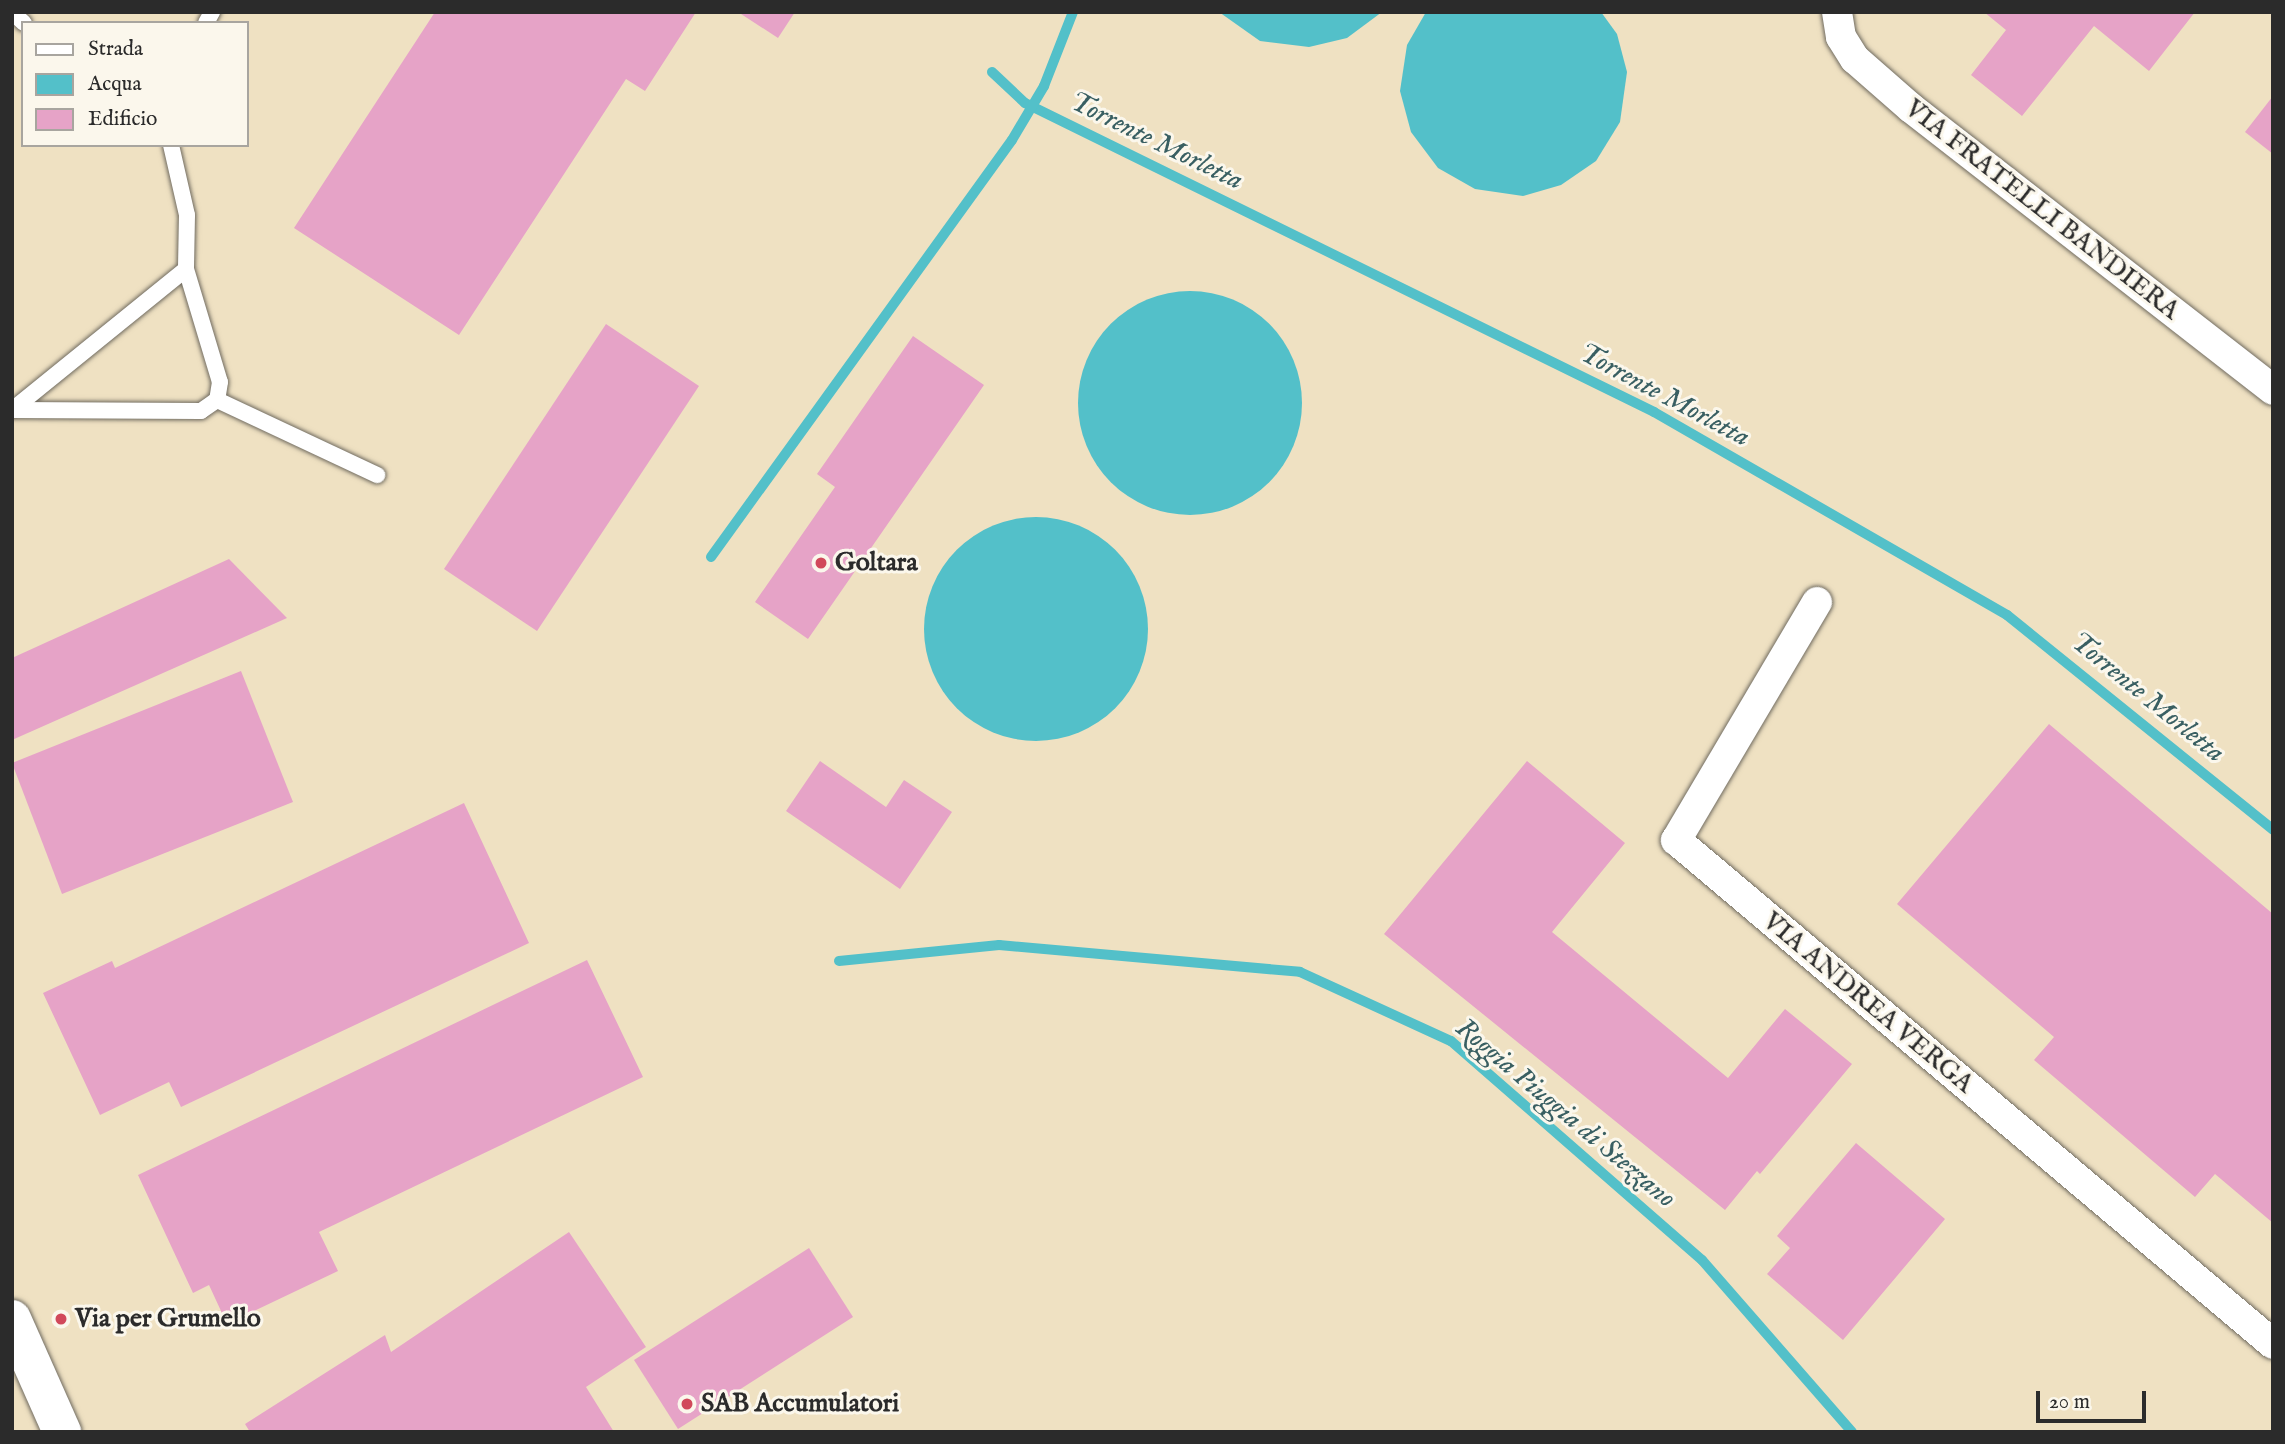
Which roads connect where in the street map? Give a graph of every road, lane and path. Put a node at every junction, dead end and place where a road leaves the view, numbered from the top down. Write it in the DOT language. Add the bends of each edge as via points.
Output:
graph roads {
  1 [pos="1837,12"];
  2 [pos="171,147"];
  3 [pos="186,269"];
  4 [pos="2273,390"];
  5 [pos="216,400"];
  6 [pos="12,410"];
  7 [pos="377,475"];
  8 [pos="1817,602"];
  9 [pos="12,1320"];
  10 [pos="2273,1344"];
  11 [pos="62,1432"];
  1 -- 4 [label="street, VIA FRATELLI BANDIERA" via="1841,37 1855,59 1893,93"];
  2 -- 3 [label="lane" via="187,215"];
  3 -- 5 [label="lane" via="220,382"];
  3 -- 6 [label="lane"];
  5 -- 6 [label="lane" via="201,411"];
  5 -- 7 [label="lane"];
  8 -- 10 [label="street, VIA ANDREA VERGA" via="1675,841"];
  9 -- 11 [label="main road"];
}
